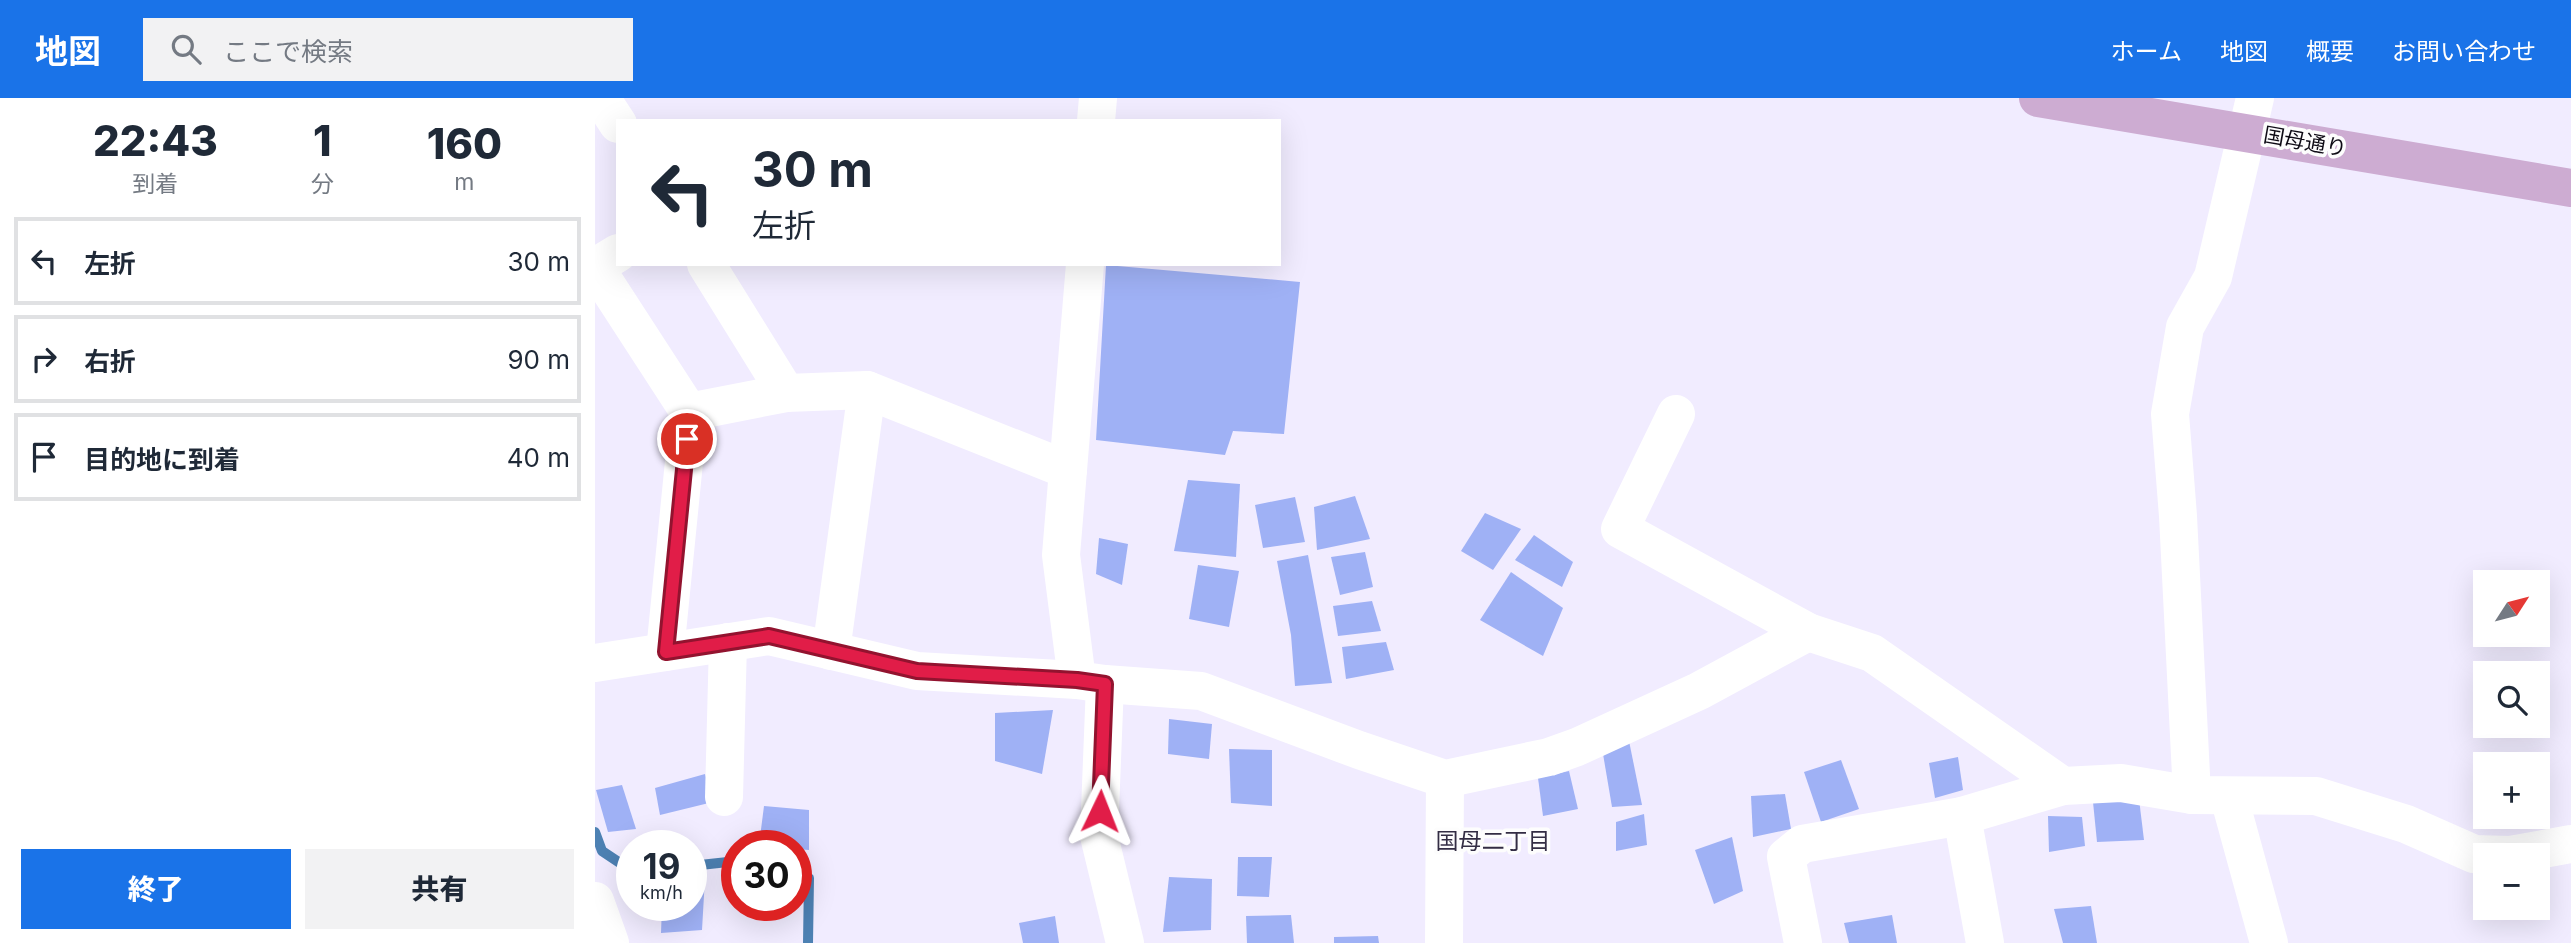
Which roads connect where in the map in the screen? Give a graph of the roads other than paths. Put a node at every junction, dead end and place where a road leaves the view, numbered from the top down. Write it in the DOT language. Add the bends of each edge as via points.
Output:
graph roads {
  1 [pos="601,98"];
  2 [pos="1098,98"];
  3 [pos="2038,98"];
  4 [pos="2252,115"];
  5 [pos="1096,119"];
  6 [pos="616,121"];
  7 [pos="2571,188"];
  8 [pos="616,254"];
  9 [pos="707,266"];
  10 [pos="1085,266"];
  11 [pos="595,267"];
  12 [pos="595,267"];
  13 [pos="867,390"];
  14 [pos="786,393"];
  15 [pos="689,412"];
  16 [pos="1676,414"];
  17 [pos="1068,470"];
  18 [pos="1808,632"];
  19 [pos="728,642"];
  20 [pos="831,651"];
  21 [pos="666,652"];
  22 [pos="595,663"];
  23 [pos="1091,682"];
  24 [pos="1445,779"];
  25 [pos="2063,786"];
  26 [pos="2192,795"];
  27 [pos="723,797"];
  28 [pos="2229,797"];
  29 [pos="1962,816"];
  30 [pos="2571,844"];
  31 [pos="595,901"];
  32 [pos="610,943"];
  33 [pos="1125,943"];
  34 [pos="1444,943"];
  35 [pos="1803,943"];
  36 [pos="1985,943"];
  37 [pos="2269,943"];
  1 -- 6 [label="street"];
  2 -- 5 [label="street"];
  3 -- 4 [label="main road, 国母通り"];
  4 -- 7 [label="main road, 国母通り"];
  4 -- 26 [label="street" via="2213,277 2185,327 2170,414"];
  8 -- 12 [label="street"];
  9 -- 14 [label="street"];
  10 -- 17 [label="street"];
  11 -- 15 [label="street"];
  13 -- 14 [label="street"];
  13 -- 17 [label="street"];
  13 -- 20 [label="street"];
  14 -- 15 [label="street"];
  15 -- 21 [label="street"];
  16 -- 18 [label="street" via="1620,529"];
  17 -- 23 [label="street" via="1061,555"];
  18 -- 24 [label="street" via="1699,691 1577,747"];
  18 -- 25 [label="street" via="1871,653"];
  19 -- 20 [label="street" via="769,636"];
  19 -- 21 [label="street"];
  19 -- 27 [label="street"];
  20 -- 23 [label="street" via="917,671"];
  21 -- 22 [label="street"];
  23 -- 24 [label="street" via="1201,691"];
  23 -- 33 [label="street" via="1099,836"];
  24 -- 34 [label="street"];
  25 -- 26 [label="street" via="2121,783"];
  25 -- 29 [label="street"];
  26 -- 28 [label="street"];
  28 -- 30 [label="street" via="2316,796 2406,824 2474,854 2510,855"];
  28 -- 37 [label="street"];
  29 -- 35 [label="street" via="1802,845 1786,858"];
  29 -- 36 [label="street"];
  31 -- 32 [label="street"];
}
